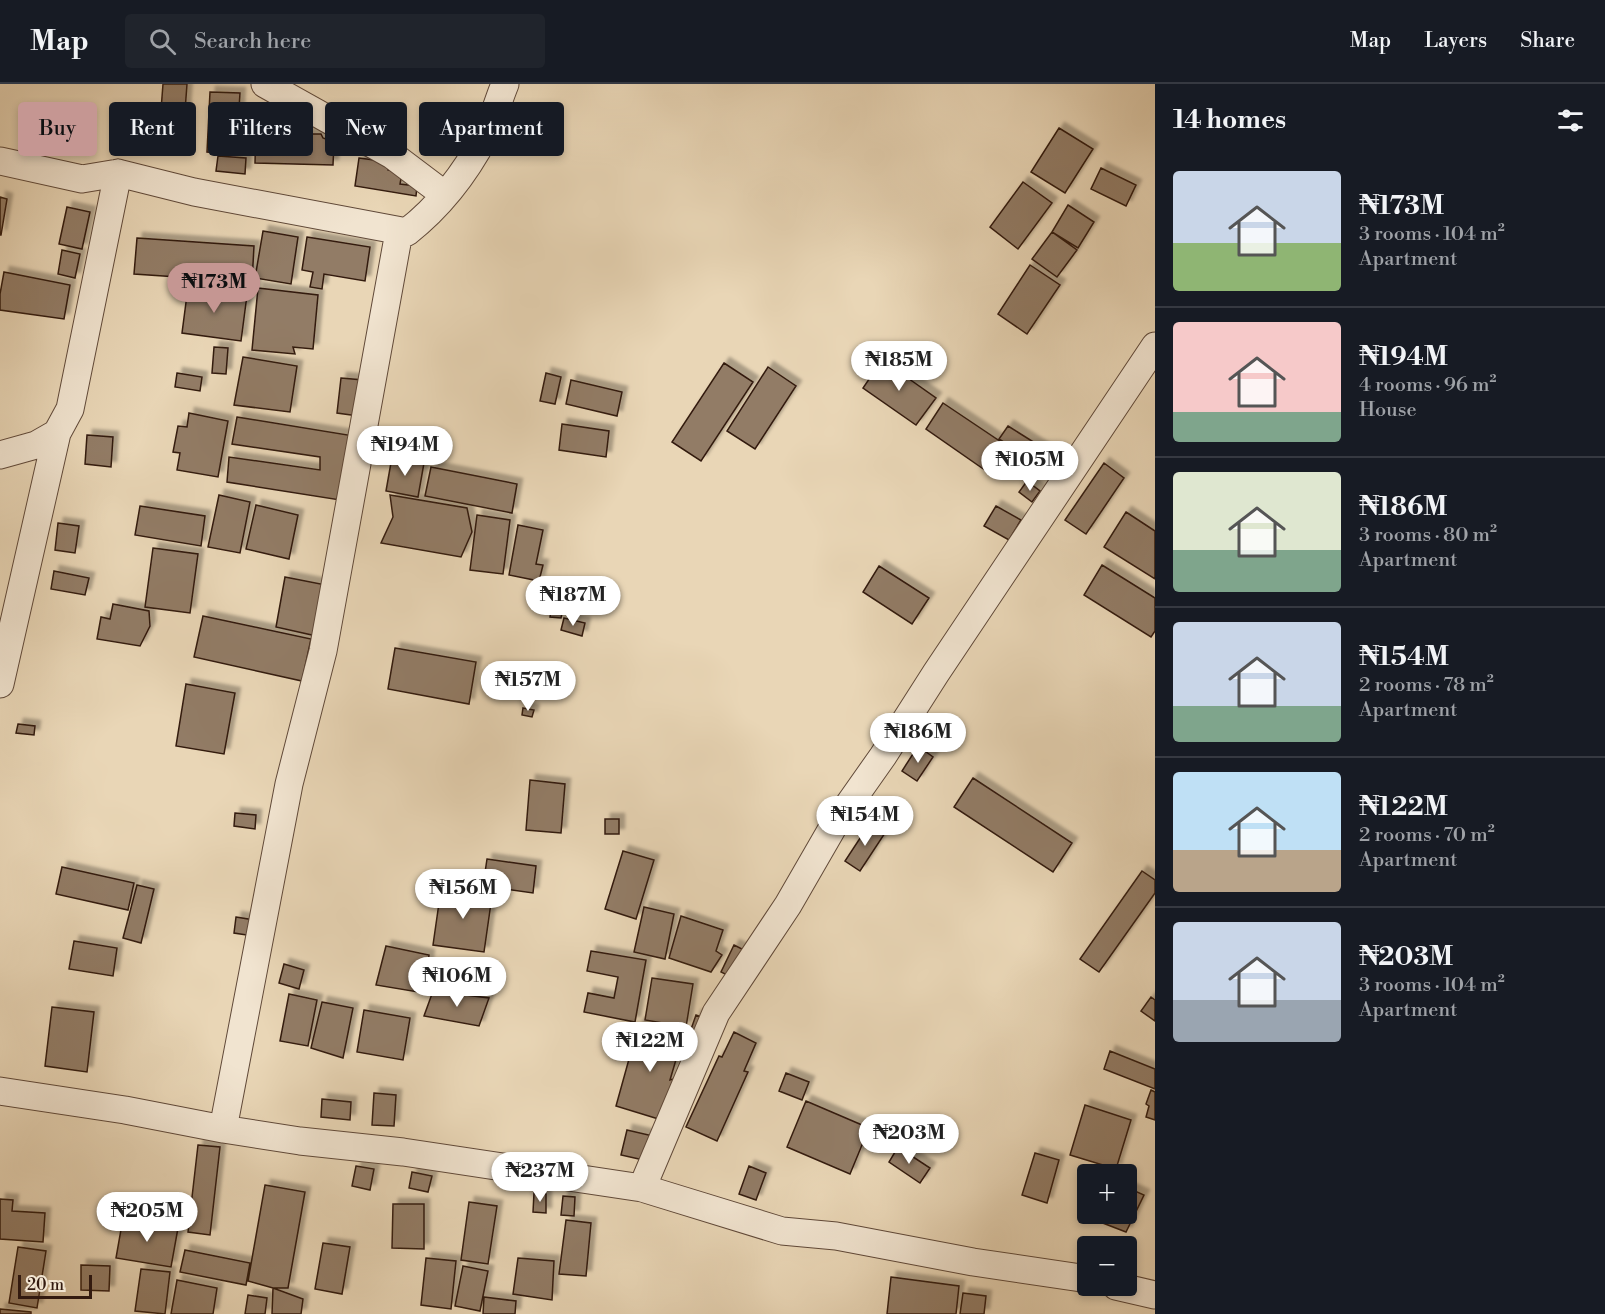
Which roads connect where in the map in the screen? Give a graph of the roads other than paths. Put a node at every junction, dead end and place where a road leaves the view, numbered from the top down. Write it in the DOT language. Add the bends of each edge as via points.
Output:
graph roads {
  1 [pos="265,84"];
  2 [pos="505,84"];
  3 [pos="0,161"];
  4 [pos="118,172"];
  5 [pos="445,195"];
  6 [pos="399,232"];
  7 [pos="1155,345"];
  8 [pos="57,433"];
  9 [pos="0,455"];
  10 [pos="0,684"];
  11 [pos="0,1091"];
  12 [pos="223,1129"];
  13 [pos="642,1188"];
  14 [pos="1077,1277"];
  15 [pos="1137,1291"];
  16 [pos="1155,1295"];
  1 -- 5 [label="street" via="392,155"];
  2 -- 5 [label="street" via="486,134"];
  3 -- 4 [label="street" via="82,179"];
  4 -- 6 [label="street" via="194,192"];
  4 -- 8 [label="street" via="70,409"];
  5 -- 6 [label="street" via="418,224 407,232"];
  6 -- 12 [label="street" via="323,651 289,784"];
  7 -- 13 [label="street" via="832,827 788,906 728,993"];
  8 -- 9 [label="street" via="36,445"];
  8 -- 10 [label="street"];
  11 -- 12 [label="street"];
  12 -- 13 [label="street"];
  13 -- 14 [label="street" via="782,1231 836,1236"];
  15 -- 16 [label="street"];
}
